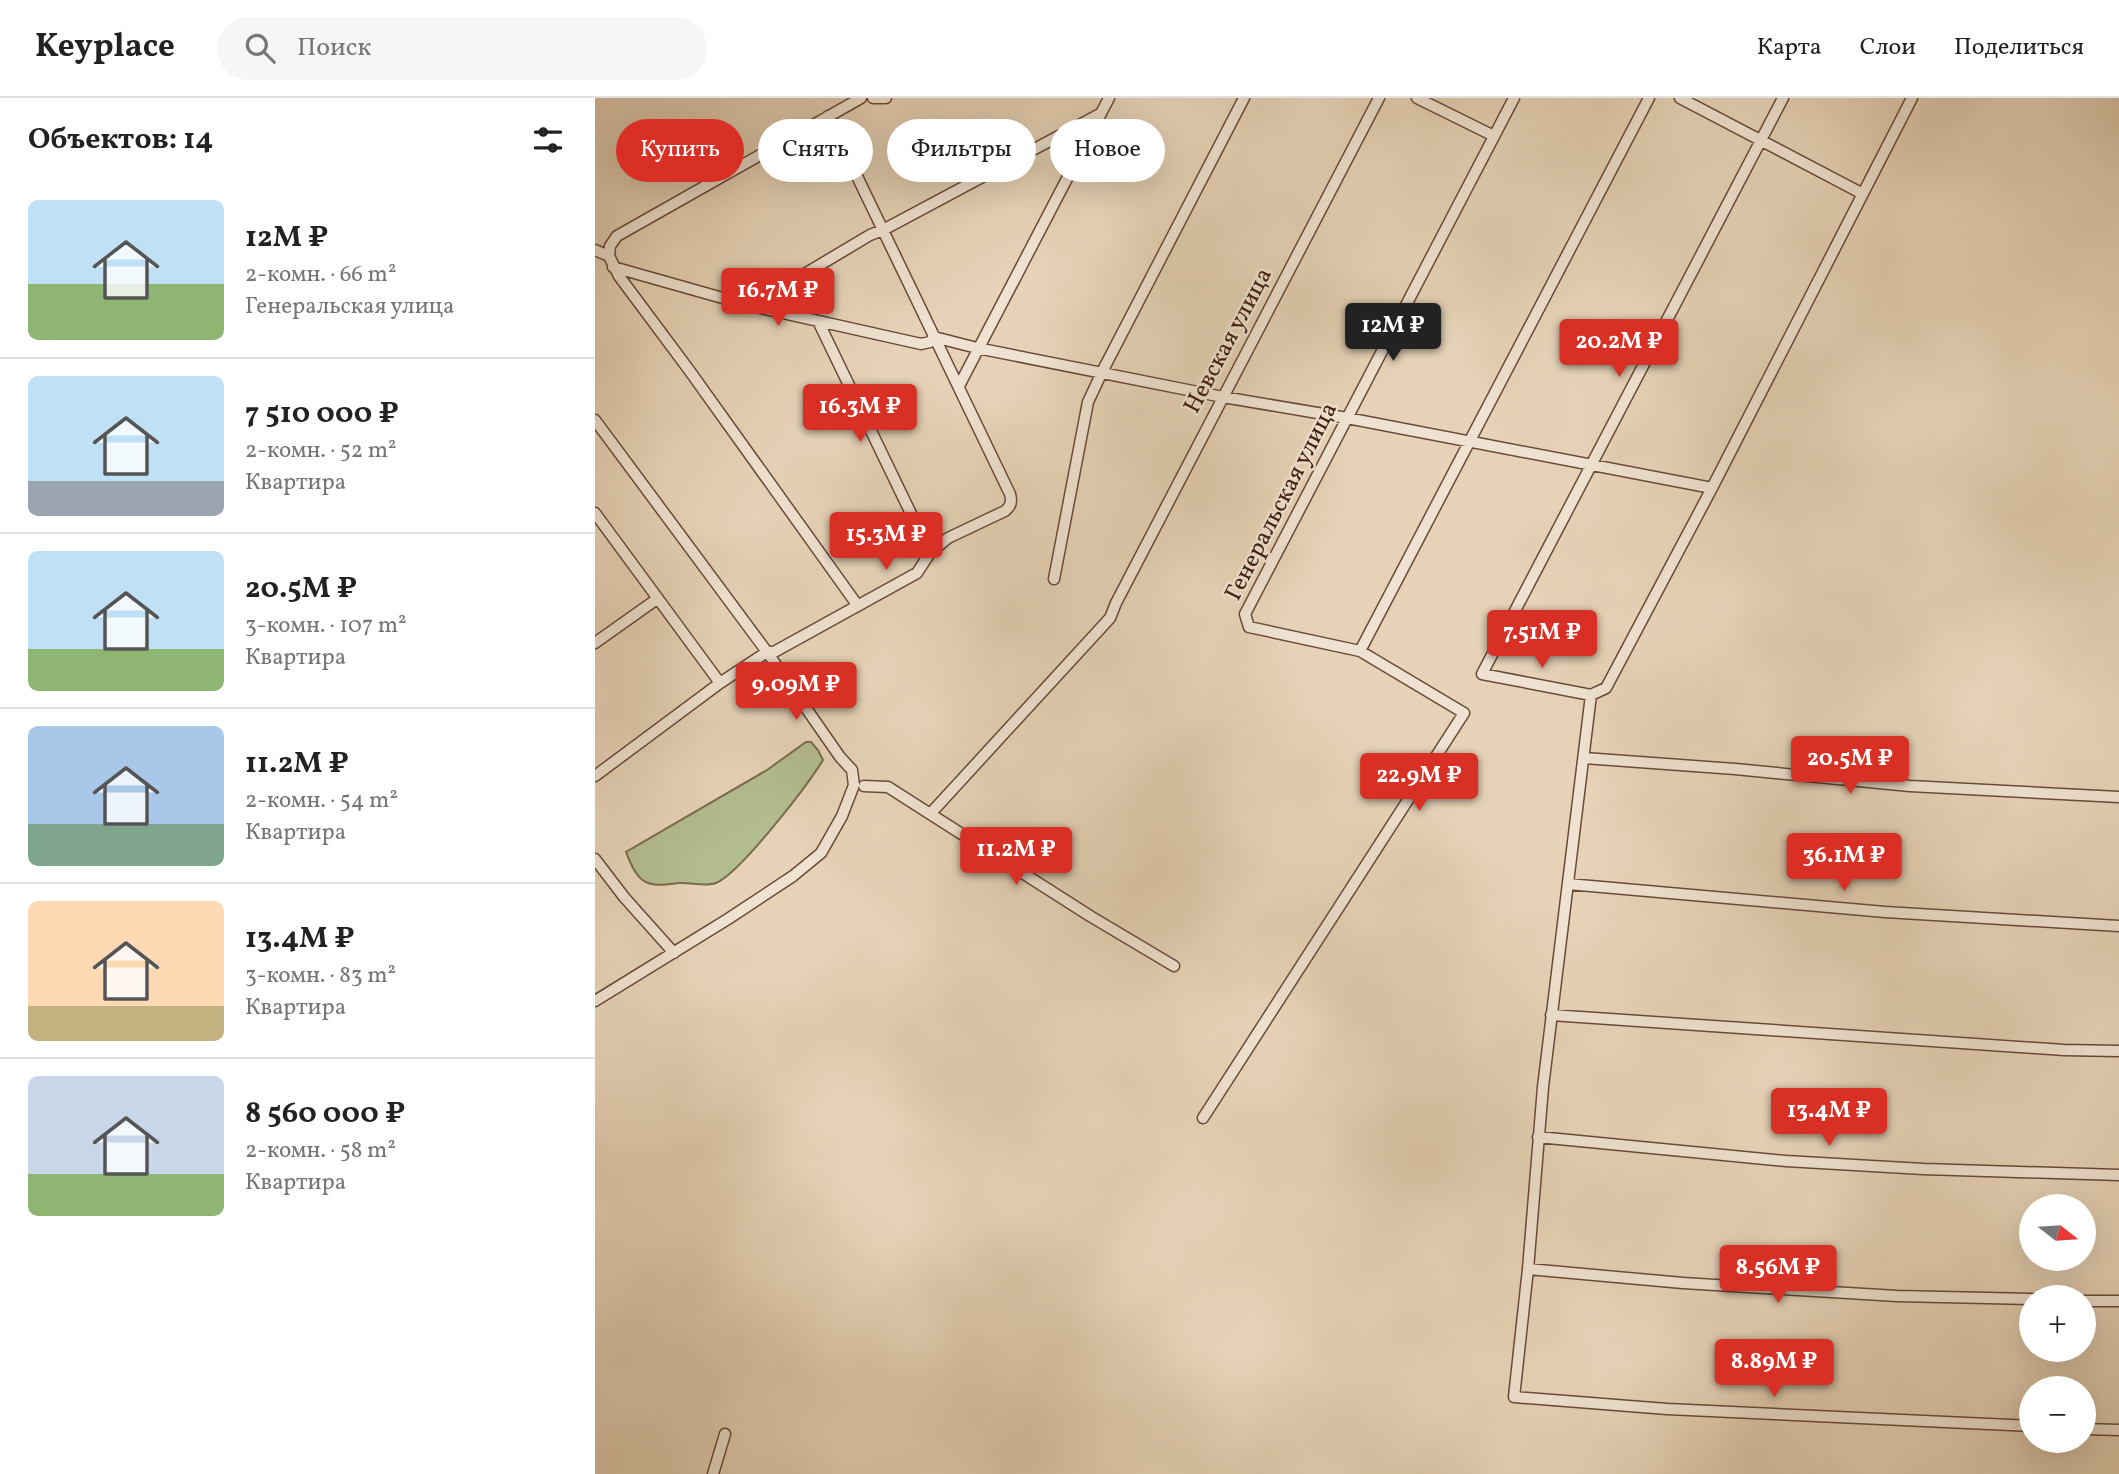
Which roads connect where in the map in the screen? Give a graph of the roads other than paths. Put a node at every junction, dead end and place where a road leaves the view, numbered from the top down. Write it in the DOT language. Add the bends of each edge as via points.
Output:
graph roads {
  1 [pos="861,98"];
  2 [pos="873,98"];
  3 [pos="886,98"];
  4 [pos="1109,98"];
  5 [pos="1244,98"];
  6 [pos="1379,98"];
  7 [pos="1417,98"];
  8 [pos="1514,98"];
  9 [pos="1649,98"];
  10 [pos="1680,98"];
  11 [pos="1783,98"];
  12 [pos="1912,98"];
  13 [pos="1100,114"];
  14 [pos="828,116"];
  15 [pos="1494,136"];
  16 [pos="1762,140"];
  17 [pos="1863,194"];
  18 [pos="883,230"];
  19 [pos="595,250"];
  20 [pos="611,261"];
  21 [pos="751,306"];
  22 [pos="818,321"];
  23 [pos="934,337"];
  24 [pos="977,348"];
  25 [pos="1102,372"];
  26 [pos="958,386"];
  27 [pos="1223,397"];
  28 [pos="1347,418"];
  29 [pos="595,420"];
  30 [pos="1470,442"];
  31 [pos="1591,466"];
  32 [pos="1712,488"];
  33 [pos="595,513"];
  34 [pos="930,553"];
  35 [pos="1054,579"];
  36 [pos="657,598"];
  37 [pos="857,606"];
  38 [pos="595,643"];
  39 [pos="1360,650"];
  40 [pos="767,652"];
  41 [pos="720,683"];
  42 [pos="1591,695"];
  43 [pos="1584,758"];
  44 [pos="595,776"];
  45 [pos="864,786"];
  46 [pos="2119,797"];
  47 [pos="931,813"];
  48 [pos="595,859"];
  49 [pos="1568,884"];
  50 [pos="2119,926"];
  51 [pos="674,953"];
  52 [pos="1174,966"];
  53 [pos="595,1001"];
  54 [pos="1551,1015"];
  55 [pos="2119,1051"];
  56 [pos="1203,1118"];
  57 [pos="1538,1137"];
  58 [pos="2119,1175"];
  59 [pos="1528,1269"];
  60 [pos="2019,1299"];
  61 [pos="2096,1301"];
  62 [pos="2119,1301"];
  63 [pos="2019,1425"];
  64 [pos="2096,1429"];
  65 [pos="2119,1430"];
  66 [pos="725,1434"];
  67 [pos="713,1474"];
  1 -- 14 [label="street"];
  2 -- 3 [label="street"];
  4 -- 13 [label="street"];
  5 -- 25 [label="street"];
  6 -- 27 [label="street, Невская улица"];
  7 -- 15 [label="street"];
  8 -- 15 [label="street, Генеральская улица"];
  9 -- 30 [label="street"];
  10 -- 16 [label="street"];
  11 -- 16 [label="street"];
  12 -- 17 [label="street"];
  13 -- 18 [label="street"];
  13 -- 24 [label="street"];
  14 -- 18 [label="street"];
  14 -- 20 [label="street" via="617,236 610,246"];
  15 -- 28 [label="street, Генеральская улица"];
  16 -- 17 [label="street"];
  16 -- 31 [label="street"];
  17 -- 32 [label="street"];
  18 -- 21 [label="street"];
  18 -- 23 [label="street"];
  19 -- 20 [label="street"];
  20 -- 21 [label="street"];
  20 -- 37 [label="street"];
  21 -- 22 [label="street"];
  22 -- 23 [label="street" via="921,344"];
  22 -- 34 [label="street"];
  23 -- 24 [label="street"];
  23 -- 26 [label="street"];
  24 -- 25 [label="street"];
  24 -- 26 [label="street"];
  25 -- 27 [label="street"];
  25 -- 35 [label="street" via="1088,402"];
  26 -- 34 [label="street" via="1012,500 1005,512 948,538"];
  27 -- 28 [label="street"];
  27 -- 47 [label="street, Невская улица" via="1110,618"];
  28 -- 30 [label="street"];
  28 -- 39 [label="street, Генеральская улица" via="1245,614 1249,626"];
  29 -- 40 [label="street"];
  30 -- 31 [label="street"];
  30 -- 39 [label="street"];
  31 -- 32 [label="street"];
  31 -- 42 [label="street" via="1482,674"];
  32 -- 42 [label="street" via="1605,688"];
  33 -- 36 [label="street"];
  34 -- 37 [label="street" via="917,573"];
  36 -- 38 [label="street"];
  36 -- 41 [label="street"];
  37 -- 40 [label="street"];
  39 -- 56 [label="street" via="1464,713"];
  40 -- 41 [label="street"];
  40 -- 51 [label="street" via="852,770 854,785 821,853"];
  41 -- 44 [label="street"];
  42 -- 43 [label="street"];
  43 -- 46 [label="street" via="1910,786"];
  43 -- 49 [label="street"];
  45 -- 47 [label="street" via="888,787"];
  47 -- 52 [label="street"];
  48 -- 51 [label="street"];
  49 -- 50 [label="street" via="1885,912"];
  49 -- 54 [label="street"];
  51 -- 53 [label="street"];
  54 -- 55 [label="street"];
  54 -- 57 [label="street"];
  57 -- 58 [label="street" via="1786,1161"];
  57 -- 59 [label="street"];
  59 -- 60 [label="street" via="1871,1295"];
  59 -- 63 [label="street" via="1514,1397"];
  61 -- 62 [label="street"];
  64 -- 65 [label="street"];
  66 -- 67 [label="street"];
}
